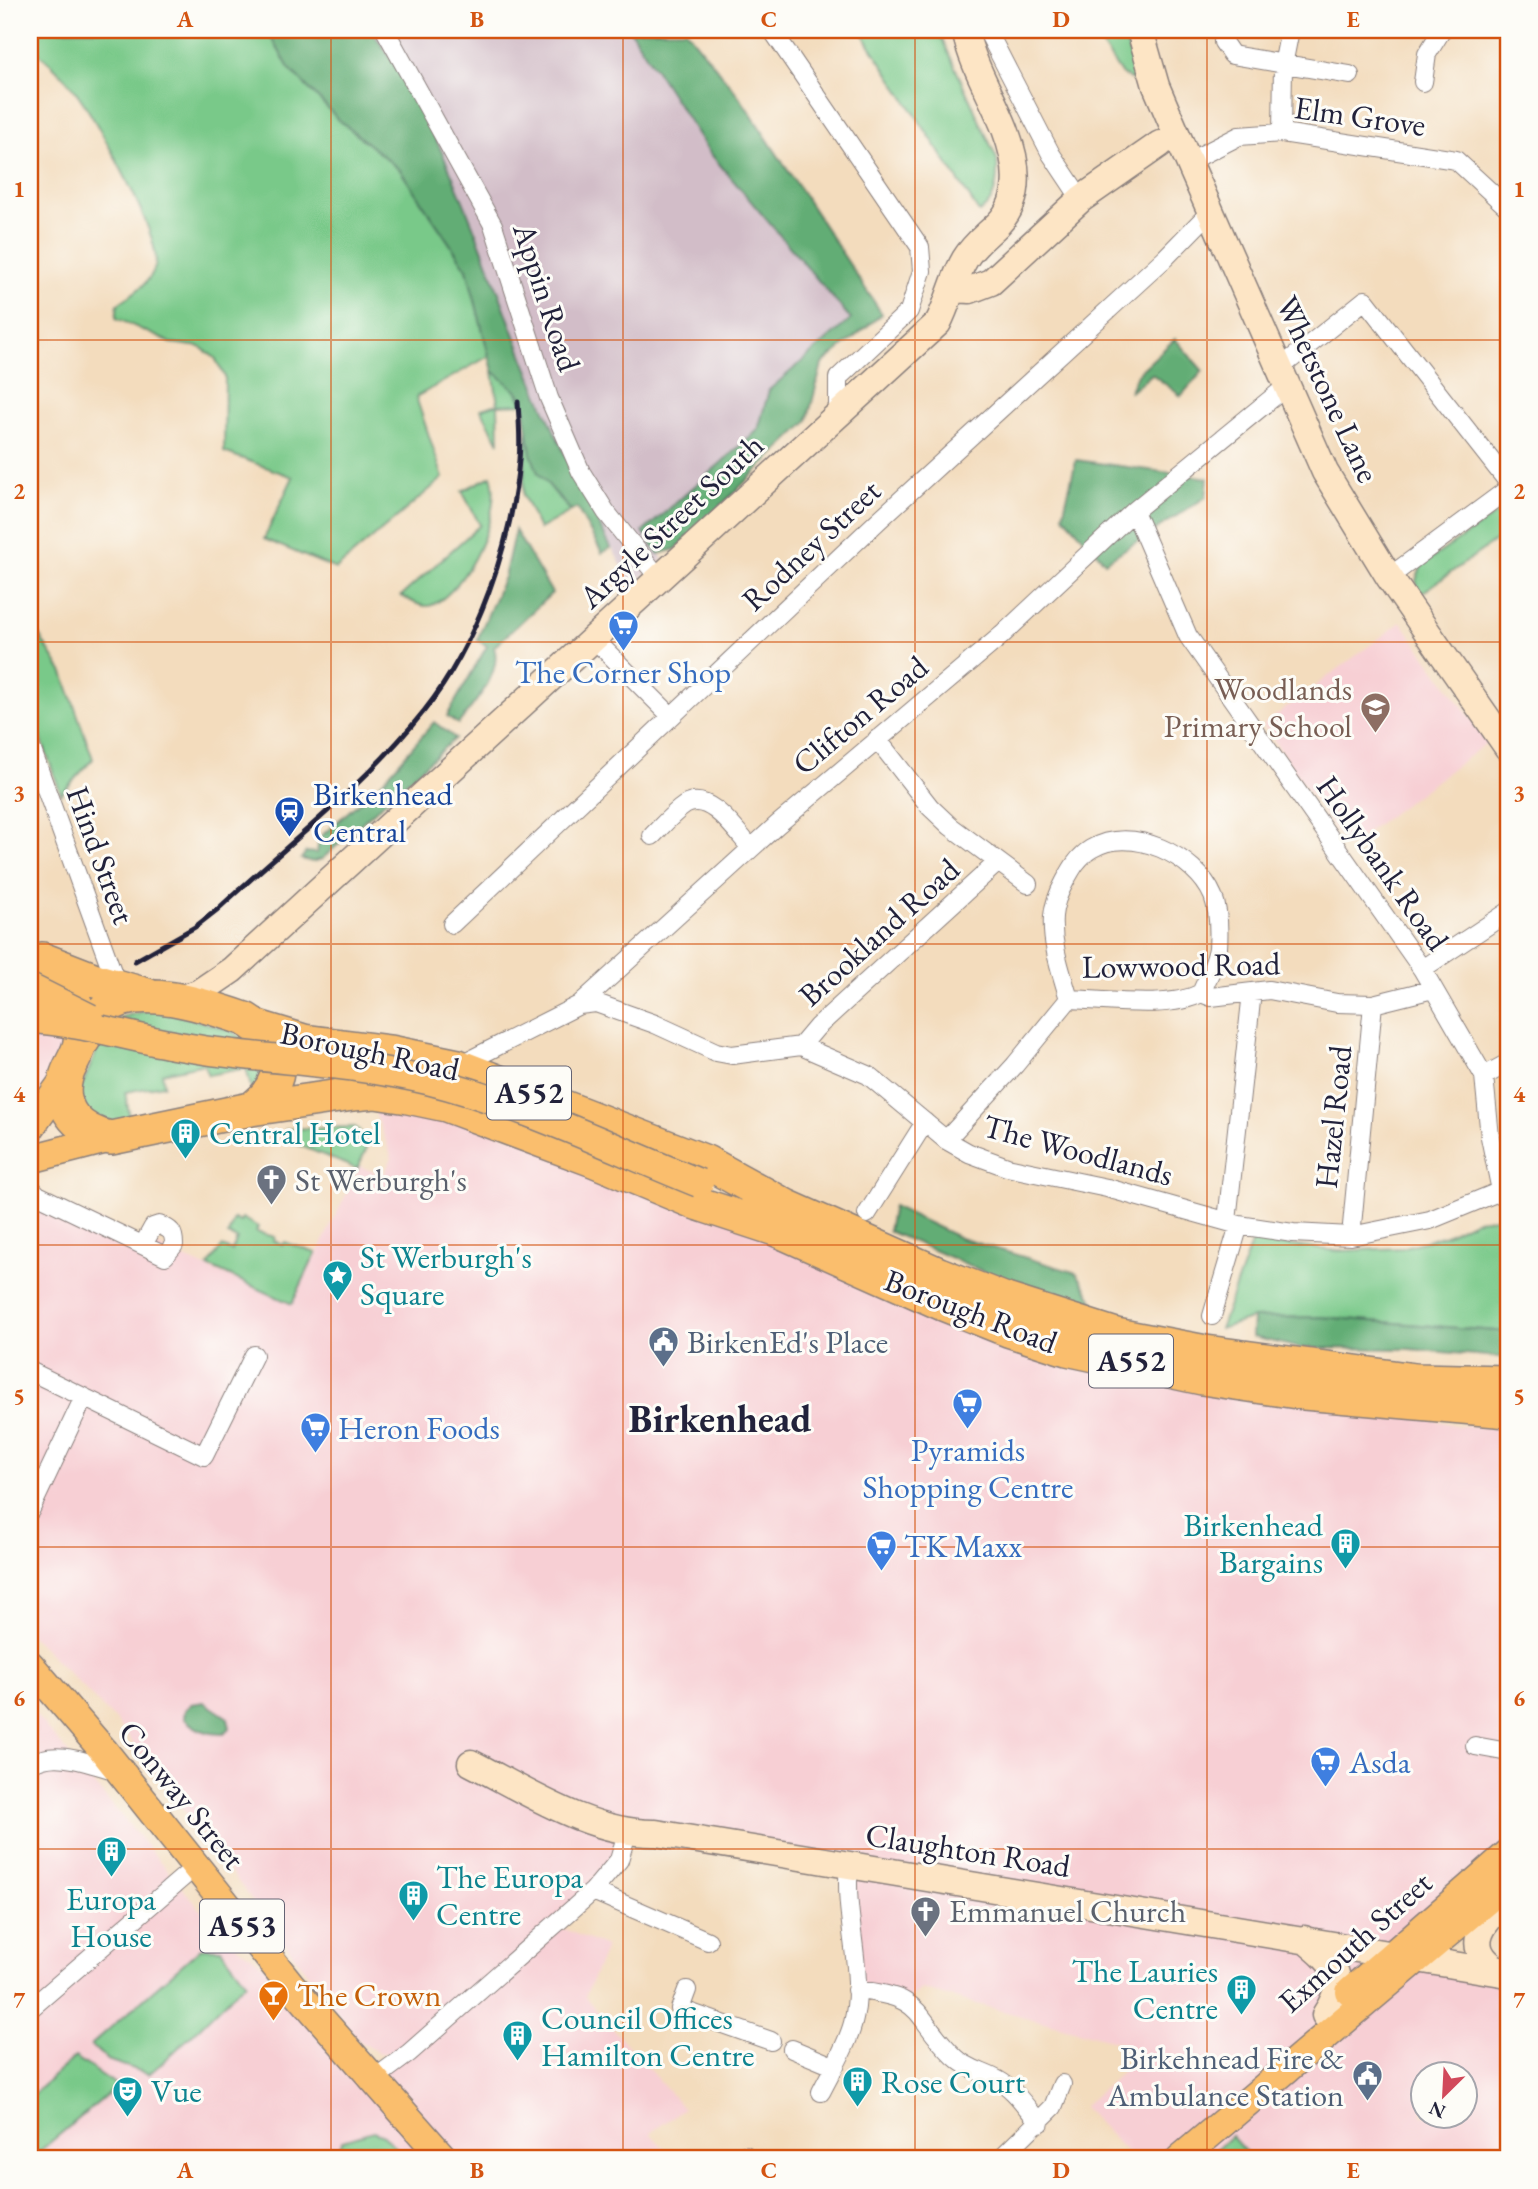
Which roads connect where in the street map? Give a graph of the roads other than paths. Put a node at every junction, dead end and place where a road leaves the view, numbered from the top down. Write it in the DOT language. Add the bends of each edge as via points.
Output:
graph roads {
  1 [pos="386,30"];
  2 [pos="772,30"];
  3 [pos="965,30"];
  4 [pos="987,30"];
  5 [pos="1140,30"];
  6 [pos="1224,30"];
  7 [pos="1290,30"];
  8 [pos="1442,30"];
  9 [pos="1283,65"];
  10 [pos="1350,75"];
  11 [pos="1423,82"];
  12 [pos="1282,133"];
  13 [pos="1160,144"];
  14 [pos="1190,162"];
  15 [pos="1081,199"];
  16 [pos="1508,208"];
  17 [pos="1212,210"];
  18 [pos="952,289"];
  19 [pos="1283,377"];
  20 [pos="838,414"];
  21 [pos="1508,482"];
  22 [pos="1508,489"];
  23 [pos="1134,512"];
  24 [pos="1390,577"];
  25 [pos="659,578"];
  26 [pos="593,638"];
  27 [pos="671,716"];
  28 [pos="877,739"];
  29 [pos="30,745"];
  30 [pos="1508,748"];
  31 [pos="652,836"];
  32 [pos="751,848"];
  33 [pos="998,862"];
  34 [pos="1028,884"];
  35 [pos="1508,912"];
  36 [pos="452,924"];
  37 [pos="30,954"];
  38 [pos="30,961"];
  39 [pos="1422,969"];
  40 [pos="232,970"];
  41 [pos="30,988"];
  42 [pos="1433,989"];
  43 [pos="1252,992"];
  44 [pos="1202,993"];
  45 [pos="145,994"];
  46 [pos="1069,999"];
  47 [pos="1374,1004"];
  48 [pos="579,1005"];
  49 [pos="30,1019"];
  50 [pos="246,1021"];
  51 [pos="143,1038"];
  52 [pos="80,1045"];
  53 [pos="801,1046"];
  54 [pos="1508,1063"];
  55 [pos="458,1066"];
  56 [pos="1484,1076"];
  57 [pos="65,1079"];
  58 [pos="262,1097"];
  59 [pos="925,1122"];
  60 [pos="30,1128"];
  61 [pos="111,1138"];
  62 [pos="946,1140"];
  63 [pos="30,1159"];
  64 [pos="30,1187"];
  65 [pos="1505,1189"];
  66 [pos="867,1214"];
  67 [pos="781,1217"];
  68 [pos="1233,1223"];
  69 [pos="1351,1236"];
  70 [pos="143,1245"];
  71 [pos="1212,1316"];
  72 [pos="254,1355"];
  73 [pos="30,1371"];
  74 [pos="1508,1382"];
  75 [pos="84,1397"];
  76 [pos="1508,1411"];
  77 [pos="30,1511"];
  78 [pos="30,1665"];
  79 [pos="1475,1745"];
  80 [pos="1508,1752"];
  81 [pos="471,1763"];
  82 [pos="30,1765"];
  83 [pos="121,1772"];
  84 [pos="627,1833"];
  85 [pos="1508,1854"];
  86 [pos="849,1865"];
  87 [pos="195,1867"];
  88 [pos="1508,1882"];
  89 [pos="593,1891"];
  90 [pos="1508,1900"];
  91 [pos="1304,1939"];
  92 [pos="708,1941"];
  93 [pos="1405,1956"];
  94 [pos="1507,1974"];
  95 [pos="687,1990"];
  96 [pos="856,1990"];
  97 [pos="30,2010"];
  98 [pos="1325,2015"];
  99 [pos="771,2041"];
  100 [pos="792,2049"];
  101 [pos="833,2067"];
  102 [pos="374,2079"];
  103 [pos="1062,2084"];
  104 [pos="821,2092"];
  105 [pos="1226,2119"];
  106 [pos="1040,2123"];
  107 [pos="444,2159"];
  108 [pos="1000,2159"];
  109 [pos="1180,2159"];
  1 -- 25 [label="street, Appin Road" via="493,225 549,398 581,472 606,512"];
  2 -- 20 [label="street" via="920,247 922,271 909,311 838,378"];
  3 -- 18 [label="main road, Argyle Street South" via="982,82 1005,129 1016,165 1016,187 1011,207 974,244"];
  4 -- 15 [label="street" via="1051,154"];
  5 -- 14 [label="main road, Whetstone Lane" via="1156,86"];
  6 -- 9 [label="street" via="1223,42 1232,55"];
  7 -- 9 [label="street"];
  8 -- 11 [label="street" via="1427,54"];
  9 -- 10 [label="street"];
  9 -- 12 [label="street"];
  12 -- 14 [label="street, Elm Grove" via="1238,136"];
  12 -- 16 [label="street, Elm Grove" via="1456,160"];
  13 -- 15 [label="main road"];
  14 -- 17 [label="main road, Whetstone Lane"];
  15 -- 18 [label="main road" via="991,282 970,290"];
  17 -- 19 [label="main road, Whetstone Lane"];
  17 -- 27 [label="street, Rodney Street"];
  18 -- 20 [label="main road, Argyle Street South" via="948,305 928,333"];
  19 -- 21 [label="street, Clifton Road" via="1365,300"];
  19 -- 23 [label="street, Clifton Road"];
  19 -- 24 [label="main road, Whetstone Lane" via="1325,472"];
  20 -- 25 [label="main road, Argyle Street South"];
  22 -- 24 [label="street"];
  23 -- 28 [label="street, Clifton Road" via="1002,635"];
  23 -- 39 [label="street, Hollybank Road" via="1188,636"];
  24 -- 30 [label="main road, Whetstone Lane"];
  25 -- 26 [label="main road, Argyle Street South"];
  26 -- 27 [label="street"];
  26 -- 40 [label="main road, Argyle Street South"];
  27 -- 36 [label="street, Rodney Street"];
  28 -- 32 [label="street, Clifton Road"];
  28 -- 33 [label="street" via="930,807"];
  29 -- 45 [label="street, Hind Street"];
  31 -- 32 [label="street" via="687,804 695,803 715,809"];
  32 -- 48 [label="street, Clifton Road"];
  33 -- 34 [label="street"];
  33 -- 53 [label="street, Brookland Road"];
  35 -- 39 [label="street"];
  37 -- 45 [label="highway"];
  38 -- 52 [label="highway" via="72,996"];
  39 -- 42 [label="street, Hollybank Road"];
  40 -- 45 [label="main road, Argyle Street South" via="198,993"];
  40 -- 50 [label="main road" via="227,1000"];
  41 -- 51 [label="main road, Borough Road, bridge"];
  42 -- 47 [label="street, Lowwood Road"];
  42 -- 56 [label="street, Hollybank Road"];
  43 -- 44 [label="street, Lowwood Road" via="1211,997"];
  43 -- 47 [label="street, Lowwood Road" via="1289,991 1337,1003"];
  43 -- 68 [label="street"];
  44 -- 46 [label="street, Lowwood Road" via="1155,1002"];
  44 -- 46 [label="street, Lowwood Road" via="1218,952 1213,895 1189,864 1170,850 1142,842 1119,842 1093,847 1075,861 1055,900 1054,948"];
  45 -- 50 [label="highway, A552"];
  45 -- 52 [label="highway" via="105,1009"];
  46 -- 62 [label="street"];
  47 -- 69 [label="street, Hazel Road"];
  48 -- 53 [label="street" via="596,1003 732,1055"];
  48 -- 55 [label="street, Clifton Road"];
  49 -- 51 [label="main road, Borough Road, bridge"];
  50 -- 55 [label="highway, Borough Road / A552" via="304,1041"];
  50 -- 58 [label="highway" via="275,1046 278,1073"];
  51 -- 67 [label="main road, Borough Road, bridge" via="220,1053 378,1071 477,1094"];
  52 -- 57 [label="highway"];
  53 -- 59 [label="street, The Woodlands" via="867,1075"];
  54 -- 56 [label="street"];
  55 -- 67 [label="highway, Borough Road / A552" via="706,1161"];
  56 -- 65 [label="street, Hollybank Road" via="1490,1137"];
  57 -- 60 [label="main road"];
  57 -- 61 [label="highway" via="65,1099 72,1116 83,1129"];
  58 -- 61 [label="highway, Borough Road"];
  58 -- 67 [label="highway, Borough Road / A552" via="375,1092 408,1097 456,1109 696,1203"];
  59 -- 62 [label="street, The Woodlands"];
  59 -- 66 [label="street"];
  61 -- 63 [label="main road"];
  62 -- 68 [label="street, The Woodlands" via="1007,1167 1107,1188"];
  64 -- 70 [label="street"];
  65 -- 69 [label="street, The Woodlands" via="1430,1220"];
  67 -- 74 [label="highway, A552" via="983,1292 1116,1335 1415,1381"];
  67 -- 76 [label="highway, Borough Road / A552" via="943,1304 1067,1349 1304,1394"];
  68 -- 69 [label="street, The Woodlands"];
  68 -- 71 [label="street"];
  72 -- 75 [label="street" via="204,1457"];
  73 -- 75 [label="street"];
  75 -- 77 [label="street"];
  78 -- 83 [label="main road, Conway Street / A553"];
  79 -- 80 [label="street"];
  81 -- 84 [label="main road, Claughton Road" via="573,1814"];
  82 -- 83 [label="street" via="40,1758 64,1757"];
  83 -- 87 [label="main road, Conway Street / A553"];
  84 -- 86 [label="main road, Claughton Road" via="656,1833"];
  84 -- 89 [label="street" via="619,1860"];
  85 -- 93 [label="main road, Exmouth Street"];
  86 -- 91 [label="main road, Claughton Road"];
  86 -- 96 [label="street" via="846,1892"];
  87 -- 97 [label="street"];
  87 -- 102 [label="main road, Conway Street / A553"];
  88 -- 93 [label="main road, Exmouth Street"];
  89 -- 92 [label="street"];
  89 -- 102 [label="street" via="410,2053"];
  90 -- 94 [label="main road" via="1484,1920 1479,1939 1486,1959"];
  91 -- 93 [label="main road, Claughton Road"];
  91 -- 98 [label="main road" via="1334,1966 1338,1996"];
  93 -- 94 [label="main road, Claughton Road"];
  93 -- 98 [label="main road, Exmouth Street"];
  93 -- 105 [label="main road, Exmouth Street"];
  95 -- 99 [label="street" via="680,2009"];
  96 -- 101 [label="street" via="853,2023"];
  96 -- 106 [label="street" via="885,1993 914,2006 955,2057 1000,2080"];
  98 -- 105 [label="main road, Exmouth Street" via="1279,2058"];
  100 -- 101 [label="street"];
  101 -- 104 [label="street"];
  102 -- 107 [label="main road, Conway Street / A553"];
  103 -- 106 [label="street"];
  105 -- 109 [label="main road, Exmouth Street"];
  106 -- 108 [label="street"];
}
